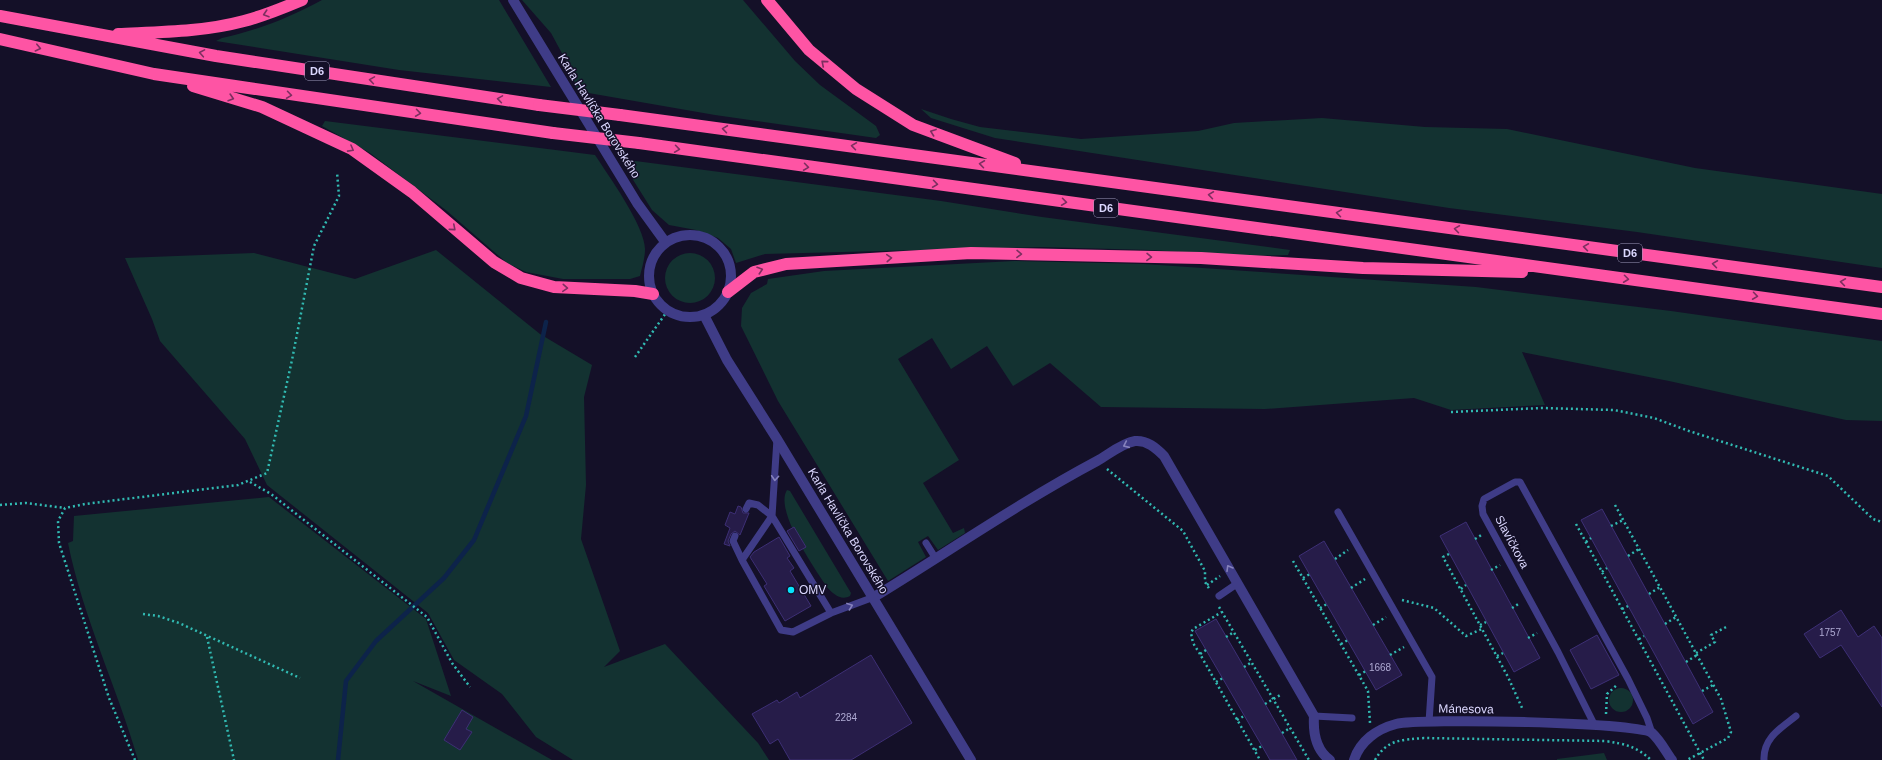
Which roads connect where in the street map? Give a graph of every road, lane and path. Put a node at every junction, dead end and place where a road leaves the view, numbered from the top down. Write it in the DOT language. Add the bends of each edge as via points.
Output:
graph roads {
  1 [pos="302,0"];
  2 [pos="513,0"];
  3 [pos="767,0"];
  4 [pos="0,16"];
  5 [pos="96,34"];
  6 [pos="0,39"];
  7 [pos="154,74"];
  8 [pos="1035,171"];
  9 [pos="337,172"];
  10 [pos="666,243"];
  11 [pos="1574,273"];
  12 [pos="1882,287"];
  13 [pos="728,292"];
  14 [pos="653,294"];
  15 [pos="668,310"];
  16 [pos="1882,314"];
  17 [pos="704,315"];
  18 [pos="635,357"];
  19 [pos="1451,412"];
  20 [pos="777,439"];
  21 [pos="250,482"];
  22 [pos="0,505"];
  23 [pos="1615,505"];
  24 [pos="65,508"];
  25 [pos="746,509"];
  26 [pos="1338,512"];
  27 [pos="772,516"];
  28 [pos="1623,520"];
  29 [pos="1882,522"];
  30 [pos="1576,524"];
  31 [pos="1611,526"];
  32 [pos="735,536"];
  33 [pos="1591,538"];
  34 [pos="1586,542"];
  35 [pos="926,543"];
  36 [pos="1356,545"];
  37 [pos="1639,549"];
  38 [pos="1449,554"];
  39 [pos="1628,556"];
  40 [pos="1335,558"];
  41 [pos="936,559"];
  42 [pos="742,560"];
  43 [pos="1293,561"];
  44 [pos="1607,568"];
  45 [pos="1602,572"];
  46 [pos="1310,574"];
  47 [pos="1373,574"];
  48 [pos="1303,578"];
  49 [pos="1238,584"];
  50 [pos="1466,585"];
  51 [pos="1660,587"];
  52 [pos="1352,588"];
  53 [pos="1461,589"];
  54 [pos="1649,594"];
  55 [pos="1219,596"];
  56 [pos="1385,596"];
  57 [pos="874,598"];
  58 [pos="1327,604"];
  59 [pos="1628,606"];
  60 [pos="1320,608"];
  61 [pos="1622,609"];
  62 [pos="1222,612"];
  63 [pos="831,613"];
  64 [pos="143,614"];
  65 [pos="1676,617"];
  66 [pos="1486,622"];
  67 [pos="1665,624"];
  68 [pos="1480,625"];
  69 [pos="1728,626"];
  70 [pos="1482,629"];
  71 [pos="1234,632"];
  72 [pos="207,636"];
  73 [pos="1644,636"];
  74 [pos="1226,637"];
  75 [pos="1639,639"];
  76 [pos="1348,640"];
  77 [pos="1341,644"];
  78 [pos="1206,650"];
  79 [pos="1503,653"];
  80 [pos="1200,654"];
  81 [pos="1696,654"];
  82 [pos="1497,656"];
  83 [pos="1252,662"];
  84 [pos="1686,662"];
  85 [pos="1244,667"];
  86 [pos="1366,671"];
  87 [pos="1359,675"];
  88 [pos="300,678"];
  89 [pos="1223,678"];
  90 [pos="1628,679"];
  91 [pos="1216,682"];
  92 [pos="1713,685"];
  93 [pos="470,687"];
  94 [pos="1702,691"];
  95 [pos="1282,694"];
  96 [pos="1265,704"];
  97 [pos="1244,716"];
  98 [pos="1314,716"];
  99 [pos="1796,716"];
  100 [pos="1352,718"];
  101 [pos="1238,720"];
  102 [pos="1428,722"];
  103 [pos="1529,723"];
  104 [pos="1594,724"];
  105 [pos="1606,726"];
  106 [pos="1290,728"];
  107 [pos="1282,733"];
  108 [pos="1652,733"];
  109 [pos="1370,736"];
  110 [pos="1605,741"];
  111 [pos="1262,746"];
  112 [pos="1383,748"];
  113 [pos="1255,750"];
  114 [pos="1701,753"];
  115 [pos="135,760"];
  116 [pos="234,760"];
  117 [pos="971,760"];
  118 [pos="1260,760"];
  119 [pos="1330,760"];
  120 [pos="1354,760"];
  121 [pos="1375,760"];
  122 [pos="1651,760"];
  123 [pos="1672,760"];
  124 [pos="1687,760"];
  125 [pos="1704,760"];
  126 [pos="1764,760"];
  1 -- 5 [label="highway, one-way" via="269,13 219,26 175,31"];
  2 -- 10 [label="street, Karla Havlíčka Borovského" via="637,203"];
  8 -- 3 [label="highway, one-way" via="913,125 856,89 809,50"];
  4 -- 5 [label="highway, D6"];
  8 -- 5 [label="highway, D6, one-way, bridge" via="539,105 216,56"];
  6 -- 7 [label="highway, D6, one-way"];
  7 -- 11 [label="highway, D6, one-way, bridge" via="552,133"];
  7 -- 14 [label="highway, one-way" via="262,107 352,149 412,192 494,262 521,278 554,287"];
  12 -- 8 [label="highway, D6, one-way"];
  9 -- 21 [label="path" via="339,196 314,246 268,473"];
  10 -- 13 [label="street" via="686,236 696,236 716,244 728,261 731,271"];
  10 -- 14 [label="street" via="656,253 650,266 650,285"];
  13 -- 11 [label="highway, one-way" via="754,272 786,264 971,253 1200,258 1378,269"];
  11 -- 16 [label="highway, D6, one-way"];
  13 -- 17 [label="street" via="718,306"];
  14 -- 15 [label="street"];
  15 -- 17 [label="street" via="689,317"];
  15 -- 18 [label="path"];
  17 -- 20 [label="street, Karla Havlíčka Borovského" via="727,360"];
  19 -- 29 [label="path" via="1542,408 1614,410 1654,418 1828,476 1873,520"];
  20 -- 27 [label="lane, one-way"];
  20 -- 57 [label="street, Karla Havlíčka Borovského"];
  21 -- 24 [label="path"];
  21 -- 93 [label="path" via="271,494 427,617 452,663"];
  22 -- 24 [label="path" via="26,503"];
  23 -- 28 [label="path"];
  24 -- 115 [label="path" via="58,521 59,543 109,698"];
  25 -- 27 [label="lane" via="749,502 758,505"];
  26 -- 36 [label="lane"];
  27 -- 42 [label="lane"];
  27 -- 63 [label="lane"];
  28 -- 31 [label="path"];
  28 -- 37 [label="path"];
  30 -- 34 [label="path"];
  32 -- 42 [label="lane" via="733,541"];
  33 -- 34 [label="path"];
  34 -- 45 [label="path"];
  35 -- 41 [label="lane"];
  36 -- 40 [label="path"];
  36 -- 47 [label="lane"];
  37 -- 39 [label="path"];
  37 -- 51 [label="path"];
  38 -- 53 [label="path" via="1443,557"];
  49 -- 41 [label="street, one-way" via="1164,456 1144,442 1135,441 1045,491"];
  41 -- 57 [label="street"];
  42 -- 63 [label="lane" via="781,630 793,632"];
  43 -- 48 [label="path"];
  44 -- 45 [label="path"];
  45 -- 61 [label="path"];
  46 -- 48 [label="path"];
  47 -- 52 [label="path"];
  47 -- 56 [label="lane"];
  48 -- 60 [label="path"];
  49 -- 55 [label="lane"];
  49 -- 98 [label="street"];
  50 -- 53 [label="path"];
  51 -- 54 [label="path"];
  51 -- 65 [label="path"];
  53 -- 68 [label="path"];
  56 -- 70 [label="path" via="1434,608 1466,636"];
  56 -- 102 [label="lane" via="1432,676"];
  63 -- 57 [label="lane, one-way"];
  57 -- 117 [label="street, Karla Havlíčka Borovského"];
  58 -- 60 [label="path"];
  59 -- 61 [label="path"];
  60 -- 77 [label="path"];
  61 -- 75 [label="path"];
  62 -- 80 [label="path" via="1193,629 1193,643"];
  64 -- 72 [label="path" via="172,621"];
  65 -- 67 [label="path"];
  65 -- 81 [label="path"];
  66 -- 68 [label="path"];
  68 -- 70 [label="path"];
  69 -- 81 [label="path" via="1711,635 1715,642"];
  70 -- 82 [label="path"];
  71 -- 74 [label="path"];
  72 -- 88 [label="path"];
  72 -- 116 [label="path"];
  73 -- 75 [label="path"];
  75 -- 114 [label="path"];
  76 -- 77 [label="path"];
  77 -- 87 [label="path"];
  78 -- 80 [label="path"];
  79 -- 82 [label="path"];
  80 -- 91 [label="path"];
  81 -- 84 [label="path"];
  81 -- 92 [label="path"];
  82 -- 103 [label="path"];
  83 -- 85 [label="path"];
  86 -- 87 [label="path"];
  87 -- 109 [label="path" via="1368,691"];
  89 -- 91 [label="path"];
  90 -- 104 [label="lane, Slavíčkova" via="1520,482 1515,482 1484,499 1483,514"];
  90 -- 105 [label="path" via="1615,685 1607,694"];
  90 -- 108 [label="lane, Slavíčkova"];
  91 -- 101 [label="path"];
  92 -- 94 [label="path"];
  92 -- 114 [label="path" via="1721,699 1731,732 1728,738"];
  95 -- 96 [label="path"];
  97 -- 101 [label="path"];
  98 -- 100 [label="lane"];
  98 -- 119 [label="street" via="1314,733 1324,754"];
  99 -- 126 [label="lane" via="1770,736"];
  101 -- 113 [label="path"];
  102 -- 103 [label="street, Mánesova"];
  102 -- 109 [label="street, Mánesova" via="1396,724"];
  103 -- 104 [label="street, Mánesova"];
  104 -- 105 [label="street"];
  105 -- 108 [label="street" via="1638,728"];
  105 -- 110 [label="path"];
  106 -- 107 [label="path"];
  108 -- 123 [label="street, Slavíčkova"];
  109 -- 112 [label="path"];
  109 -- 120 [label="street, Mánesova"];
  110 -- 112 [label="path" via="1424,738 1401,740"];
  110 -- 122 [label="path" via="1626,744 1640,750"];
  111 -- 113 [label="path"];
  112 -- 121 [label="path"];
  113 -- 118 [label="path"];
  114 -- 124 [label="path"];
  114 -- 125 [label="path"];
}
